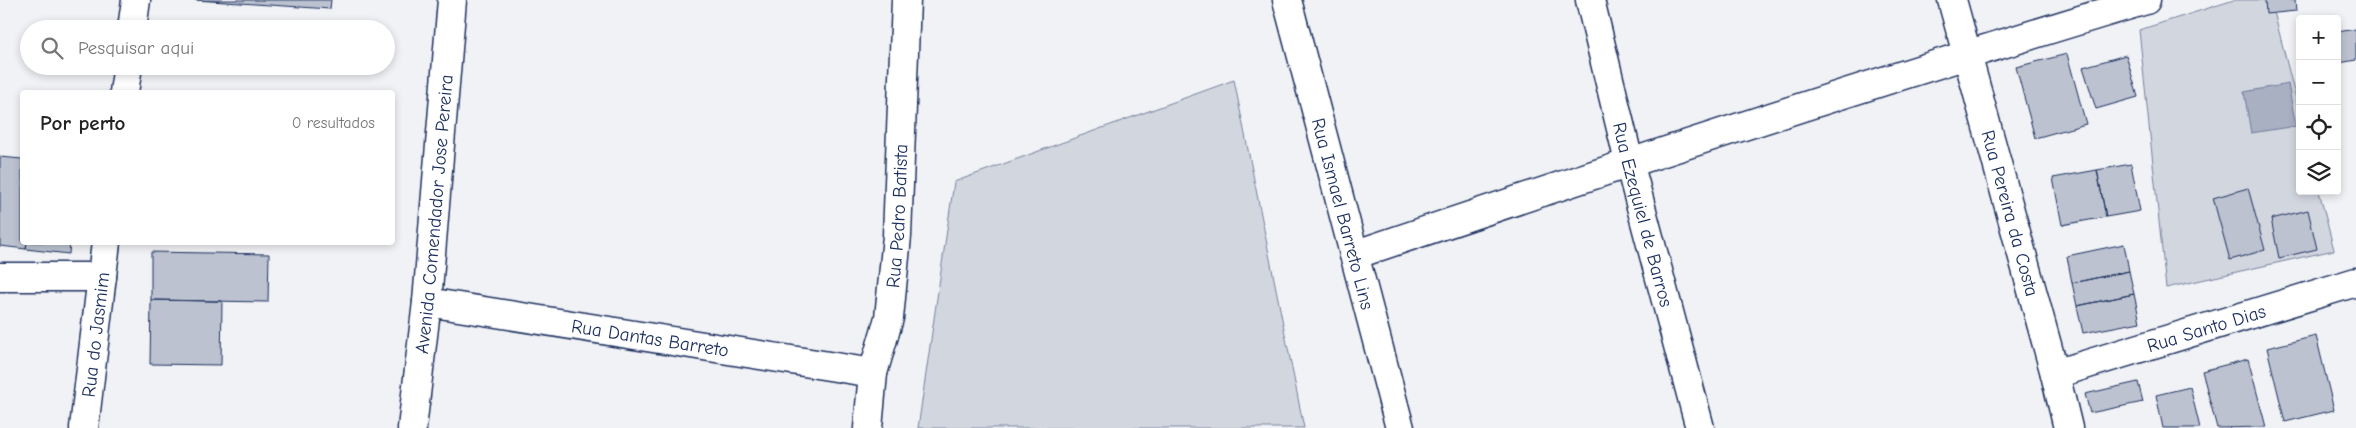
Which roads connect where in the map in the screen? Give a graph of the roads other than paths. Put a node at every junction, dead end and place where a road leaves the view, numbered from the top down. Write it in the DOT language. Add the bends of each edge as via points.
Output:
graph roads {
  1 [pos="136,0"];
  2 [pos="452,0"];
  3 [pos="906,0"];
  4 [pos="1287,0"];
  5 [pos="1590,0"];
  6 [pos="1952,0"];
  7 [pos="2146,0"];
  8 [pos="133,20"];
  9 [pos="1966,54"];
  10 [pos="127,75"];
  11 [pos="124,90"];
  12 [pos="1629,162"];
  13 [pos="106,245"];
  14 [pos="1354,255"];
  15 [pos="0,277"];
  16 [pos="102,277"];
  17 [pos="2356,282"];
  18 [pos="427,302"];
  19 [pos="873,373"];
  20 [pos="2055,374"];
  21 [pos="84,428"];
  22 [pos="412,428"];
  23 [pos="868,428"];
  24 [pos="1400,428"];
  25 [pos="1700,428"];
  26 [pos="2068,428"];
  1 -- 8 [label="street"];
  2 -- 18 [label="street, Avenida Comendador Jose Pereira"];
  3 -- 19 [label="street, Rua Pedro Batista" via="896,236 889,318"];
  4 -- 14 [label="street, Rua Ismael Barreto Lins"];
  5 -- 12 [label="street, Rua Ezequiel de Barros"];
  6 -- 9 [label="street, Rua Pereira da Costa"];
  7 -- 9 [label="street"];
  9 -- 12 [label="street"];
  9 -- 20 [label="street, Rua Pereira da Costa"];
  10 -- 11 [label="street"];
  12 -- 14 [label="street"];
  12 -- 25 [label="street, Rua Ezequiel de Barros"];
  13 -- 16 [label="street, Rua do Jasmim"];
  14 -- 24 [label="street, Rua Ismael Barreto Lins"];
  15 -- 16 [label="street"];
  16 -- 21 [label="street, Rua do Jasmim"];
  17 -- 20 [label="street, Rua Santo Dias"];
  18 -- 19 [label="street, Rua Dantas Barreto"];
  18 -- 22 [label="street, Avenida Comendador Jose Pereira"];
  19 -- 23 [label="street, Rua Pedro Batista"];
  20 -- 26 [label="street, Rua Pereira da Costa"];
}
